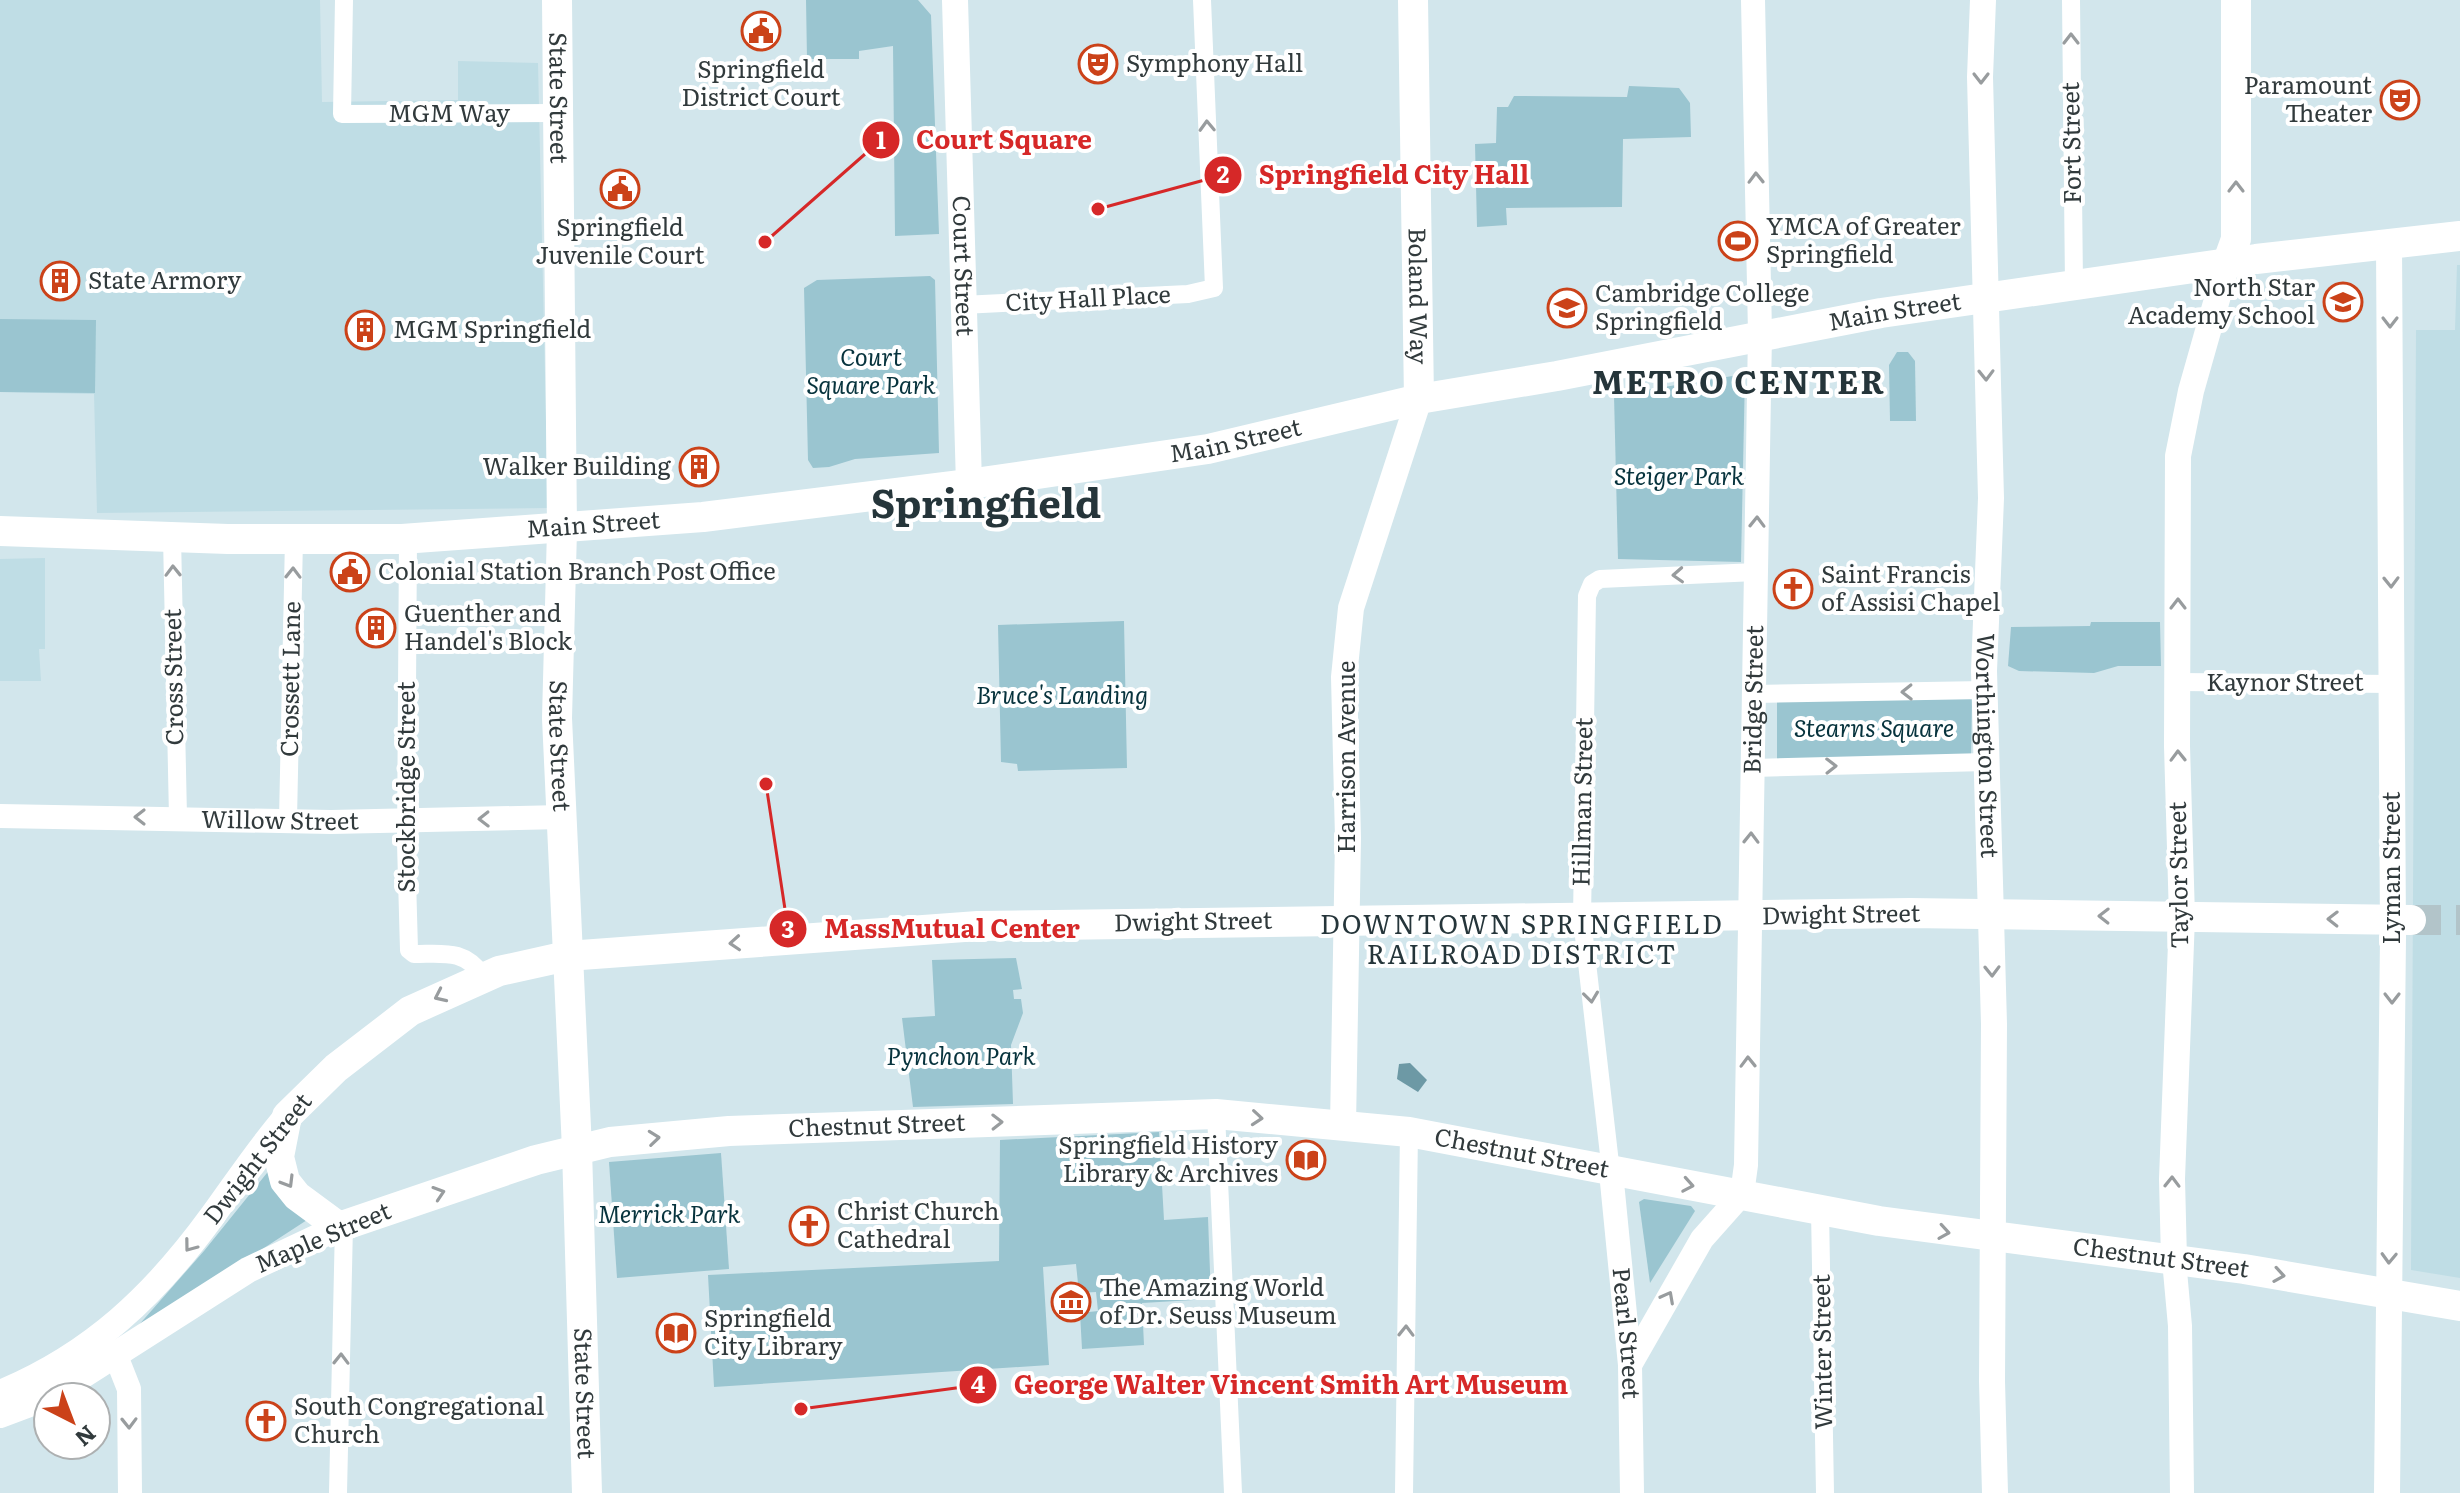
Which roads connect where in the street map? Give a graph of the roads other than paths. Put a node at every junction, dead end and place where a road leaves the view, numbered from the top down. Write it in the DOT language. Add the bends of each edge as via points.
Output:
graph roads {
  1 [pos="344,0"];
  2 [pos="557,0"];
  3 [pos="955,0"];
  4 [pos="1202,0"];
  5 [pos="1413,0"];
  6 [pos="1753,0"];
  7 [pos="1983,0"];
  8 [pos="2071,0"];
  9 [pos="2236,0"];
  10 [pos="555,113"];
  11 [pos="2460,236"];
  12 [pos="2389,244"];
  13 [pos="2227,264"];
  14 [pos="2074,285"];
  15 [pos="1985,297"];
  16 [pos="962,305"];
  17 [pos="1760,333"];
  18 [pos="1419,399"];
  19 [pos="969,484"];
  20 [pos="562,530"];
  21 [pos="0,531"];
  22 [pos="172,537"];
  23 [pos="408,538"];
  24 [pos="294,539"];
  25 [pos="1756,572"];
  26 [pos="2178,682"];
  27 [pos="2392,684"];
  28 [pos="1985,690"];
  29 [pos="1754,694"];
  30 [pos="1986,762"];
  31 [pos="1753,768"];
  32 [pos="0,816"];
  33 [pos="178,817"];
  34 [pos="562,817"];
  35 [pos="288,819"];
  36 [pos="406,821"];
  37 [pos="1992,914"];
  38 [pos="1750,916"];
  39 [pos="2182,917"];
  40 [pos="1344,919"];
  41 [pos="1582,919"];
  42 [pos="2402,920"];
  43 [pos="567,956"];
  44 [pos="483,976"];
  45 [pos="1216,1114"];
  46 [pos="287,1116"];
  47 [pos="1343,1126"];
  48 [pos="1409,1132"];
  49 [pos="577,1149"];
  50 [pos="1611,1172"];
  51 [pos="1742,1194"];
  52 [pos="1820,1210"];
  53 [pos="341,1226"];
  54 [pos="1993,1239"];
  55 [pos="2174,1260"];
  56 [pos="2388,1292"];
  57 [pos="2460,1306"];
  58 [pos="116,1356"];
  59 [pos="1630,1365"];
  60 [pos="75,1381"];
  61 [pos="0,1393"];
  62 [pos="32,1403"];
  63 [pos="0,1415"];
  64 [pos="130,1493"];
  65 [pos="338,1493"];
  66 [pos="587,1493"];
  67 [pos="1233,1493"];
  68 [pos="1404,1493"];
  69 [pos="1632,1493"];
  70 [pos="1825,1493"];
  71 [pos="1995,1493"];
  72 [pos="2182,1493"];
  73 [pos="2387,1493"];
  1 -- 10 [label="street, MGM Way" via="342,114"];
  2 -- 10 [label="main road, State Street"];
  3 -- 16 [label="main road, Court Street"];
  16 -- 4 [label="street, City Hall Place, one-way" via="1188,294 1214,288"];
  5 -- 18 [label="main road, Boland Way"];
  17 -- 6 [label="street, Bridge Street, one-way"];
  7 -- 15 [label="main road, Worthington Street, one-way"];
  14 -- 8 [label="street, Fort Street, one-way"];
  13 -- 9 [label="main road, one-way" via="2236,239"];
  10 -- 20 [label="main road, State Street"];
  11 -- 12 [label="main road, Main Street"];
  12 -- 13 [label="main road, Main Street"];
  12 -- 27 [label="main road, Lyman Street, one-way"];
  13 -- 14 [label="main road, Main Street"];
  26 -- 13 [label="main road, Taylor Street, one-way" via="2178,456"];
  14 -- 15 [label="main road, Main Street"];
  15 -- 17 [label="main road, Main Street"];
  15 -- 28 [label="main road, Worthington Street, one-way" via="1991,554"];
  16 -- 19 [label="main road, Court Street"];
  17 -- 18 [label="main road, Main Street"];
  25 -- 17 [label="street, Bridge Street, one-way"];
  18 -- 19 [label="main road, Main Street" via="1223,446"];
  18 -- 40 [label="main road, Harrison Avenue" via="1351,608 1344,677"];
  19 -- 20 [label="main road, Main Street"];
  20 -- 23 [label="main road, Main Street"];
  20 -- 34 [label="main road, State Street" via="557,718"];
  21 -- 22 [label="main road, Main Street"];
  22 -- 24 [label="main road, Main Street"];
  33 -- 22 [label="street, Cross Street, one-way"];
  23 -- 24 [label="main road, Main Street"];
  23 -- 36 [label="street, Stockbridge Street"];
  35 -- 24 [label="street, Crossett Lane, one-way"];
  25 -- 29 [label="street, Bridge Street"];
  25 -- 41 [label="street, Hillman Street, one-way" via="1600,579 1592,584 1587,596"];
  26 -- 27 [label="street, Kaynor Street"];
  39 -- 26 [label="main road, Taylor Street, one-way"];
  27 -- 42 [label="main road, Lyman Street"];
  28 -- 29 [label="street, one-way"];
  28 -- 30 [label="main road, Worthington Street"];
  29 -- 31 [label="street, Bridge Street"];
  31 -- 30 [label="street, one-way"];
  30 -- 37 [label="main road, Worthington Street"];
  38 -- 31 [label="street, Bridge Street, one-way"];
  33 -- 32 [label="street, Willow Street, one-way"];
  33 -- 35 [label="street, Willow Street"];
  34 -- 36 [label="street, Willow Street, one-way"];
  34 -- 43 [label="main road, State Street"];
  35 -- 36 [label="street, Willow Street"];
  36 -- 44 [label="street, Stockbridge Street" via="409,950 461,956"];
  37 -- 38 [label="main road, Dwight Street"];
  39 -- 37 [label="main road, Dwight Street, one-way"];
  37 -- 54 [label="main road, Worthington Street, one-way"];
  38 -- 41 [label="main road, Dwight Street"];
  51 -- 38 [label="street, Bridge Street, one-way" via="1749,1105"];
  42 -- 39 [label="main road, Dwight Street, one-way"];
  55 -- 39 [label="main road, Taylor Street, one-way"];
  40 -- 41 [label="main road, Dwight Street"];
  40 -- 43 [label="main road, Dwight Street, one-way" via="978,926"];
  40 -- 47 [label="main road, Harrison Avenue"];
  41 -- 50 [label="street, Hillman Street, one-way"];
  42 -- 56 [label="main road, Lyman Street, one-way"];
  43 -- 44 [label="main road, Dwight Street"];
  43 -- 49 [label="main road, State Street"];
  44 -- 46 [label="main road, Dwight Street, one-way" via="394,1022"];
  45 -- 47 [label="main road, Chestnut Street, one-way"];
  49 -- 45 [label="main road, Chestnut Street, one-way" via="729,1131"];
  45 -- 67 [label="street"];
  46 -- 53 [label="main road, one-way" via="279,1157 285,1181 297,1196"];
  46 -- 61 [label="main road, Dwight Street, one-way" via="137,1307 81,1352"];
  47 -- 48 [label="main road, Chestnut Street"];
  48 -- 50 [label="main road, Chestnut Street"];
  68 -- 48 [label="street, one-way"];
  53 -- 49 [label="main road, Maple Street, one-way"];
  49 -- 66 [label="main road, State Street"];
  50 -- 51 [label="main road, Chestnut Street, one-way"];
  50 -- 59 [label="street, Pearl Street"];
  51 -- 52 [label="main road, Chestnut Street"];
  59 -- 51 [label="street, one-way" via="1702,1239"];
  52 -- 54 [label="main road, Chestnut Street, one-way"];
  52 -- 70 [label="street, Winter Street"];
  53 -- 58 [label="main road, Maple Street" via="248,1270"];
  65 -- 53 [label="street, one-way"];
  54 -- 55 [label="main road, Chestnut Street"];
  54 -- 71 [label="main road, Worthington Street"];
  55 -- 56 [label="main road, Chestnut Street, one-way"];
  55 -- 72 [label="street, Taylor Street"];
  56 -- 57 [label="main road, Chestnut Street"];
  56 -- 73 [label="main road, Lyman Street"];
  58 -- 60 [label="main road, Maple Street"];
  58 -- 64 [label="street, one-way" via="129,1389"];
  59 -- 69 [label="street, Pearl Street"];
  62 -- 63 [label="main road, Maple Street"];
}
